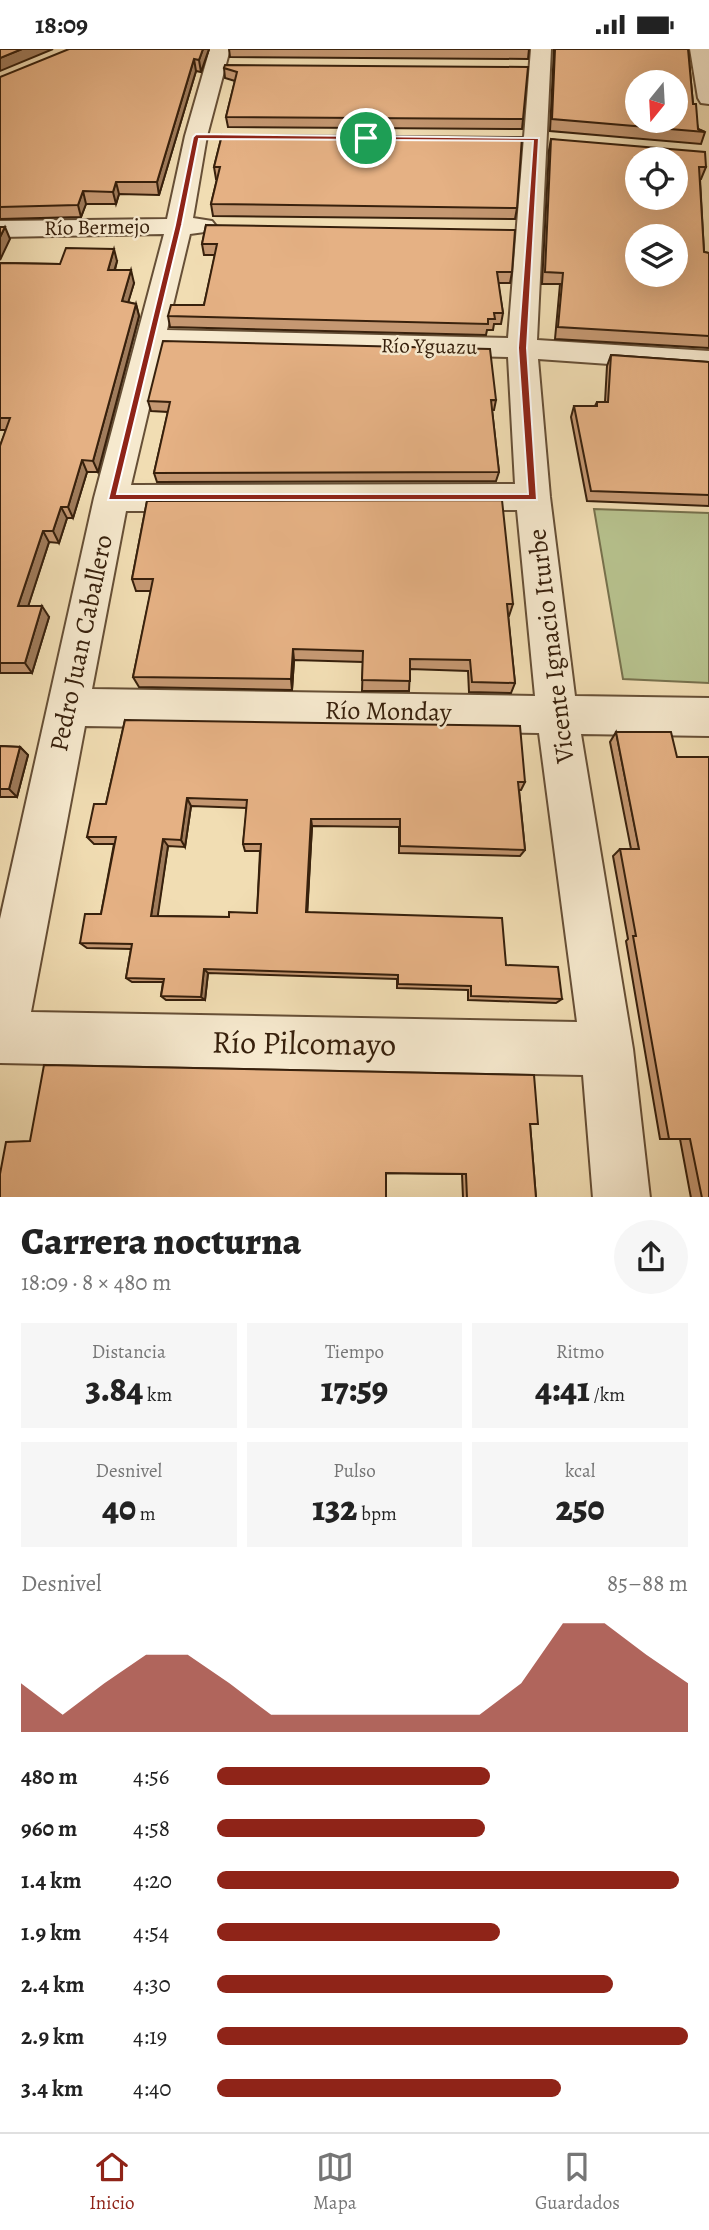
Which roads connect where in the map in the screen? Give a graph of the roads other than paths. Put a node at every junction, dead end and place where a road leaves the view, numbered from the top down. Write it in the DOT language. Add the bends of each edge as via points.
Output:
graph roads {
  1 [pos="700,49"];
  2 [pos="222,61"];
  3 [pos="535,61"];
  4 [pos="709,98"];
  5 [pos="178,225"];
  6 [pos="233,226"];
  7 [pos="0,229"];
  8 [pos="149,339"];
  9 [pos="522,348"];
  10 [pos="709,361"];
  11 [pos="533,497"];
  12 [pos="111,498"];
  13 [pos="67,707"];
  14 [pos="557,714"];
  15 [pos="709,717"];
  16 [pos="0,1036"];
  17 [pos="607,1049"];
  18 [pos="622,1197"];
  1 -- 4 [label="street"];
  2 -- 5 [label="street, Pedro Juan Caballero" via="210,137"];
  3 -- 9 [label="street, Vicente Ignacio Iturbe" via="536,140 517,230"];
  5 -- 6 [label="street, Río Bermejo"];
  5 -- 7 [label="street, Río Bermejo"];
  5 -- 8 [label="street, Pedro Juan Caballero"];
  8 -- 9 [label="street, Río Yguazu"];
  8 -- 12 [label="street, Pedro Juan Caballero"];
  9 -- 10 [label="street, Río Yguazu"];
  9 -- 11 [label="street, Vicente Ignacio Iturbe"];
  11 -- 12 [label="street"];
  11 -- 14 [label="street, Vicente Ignacio Iturbe"];
  12 -- 13 [label="street, Pedro Juan Caballero"];
  13 -- 14 [label="street, Río Monday"];
  13 -- 16 [label="street, Pedro Juan Caballero"];
  14 -- 15 [label="street, Río Monday"];
  14 -- 17 [label="street, Vicente Ignacio Iturbe"];
  16 -- 17 [label="street, Río Pilcomayo"];
  17 -- 18 [label="street, Vicente Ignacio Iturbe"];
}
